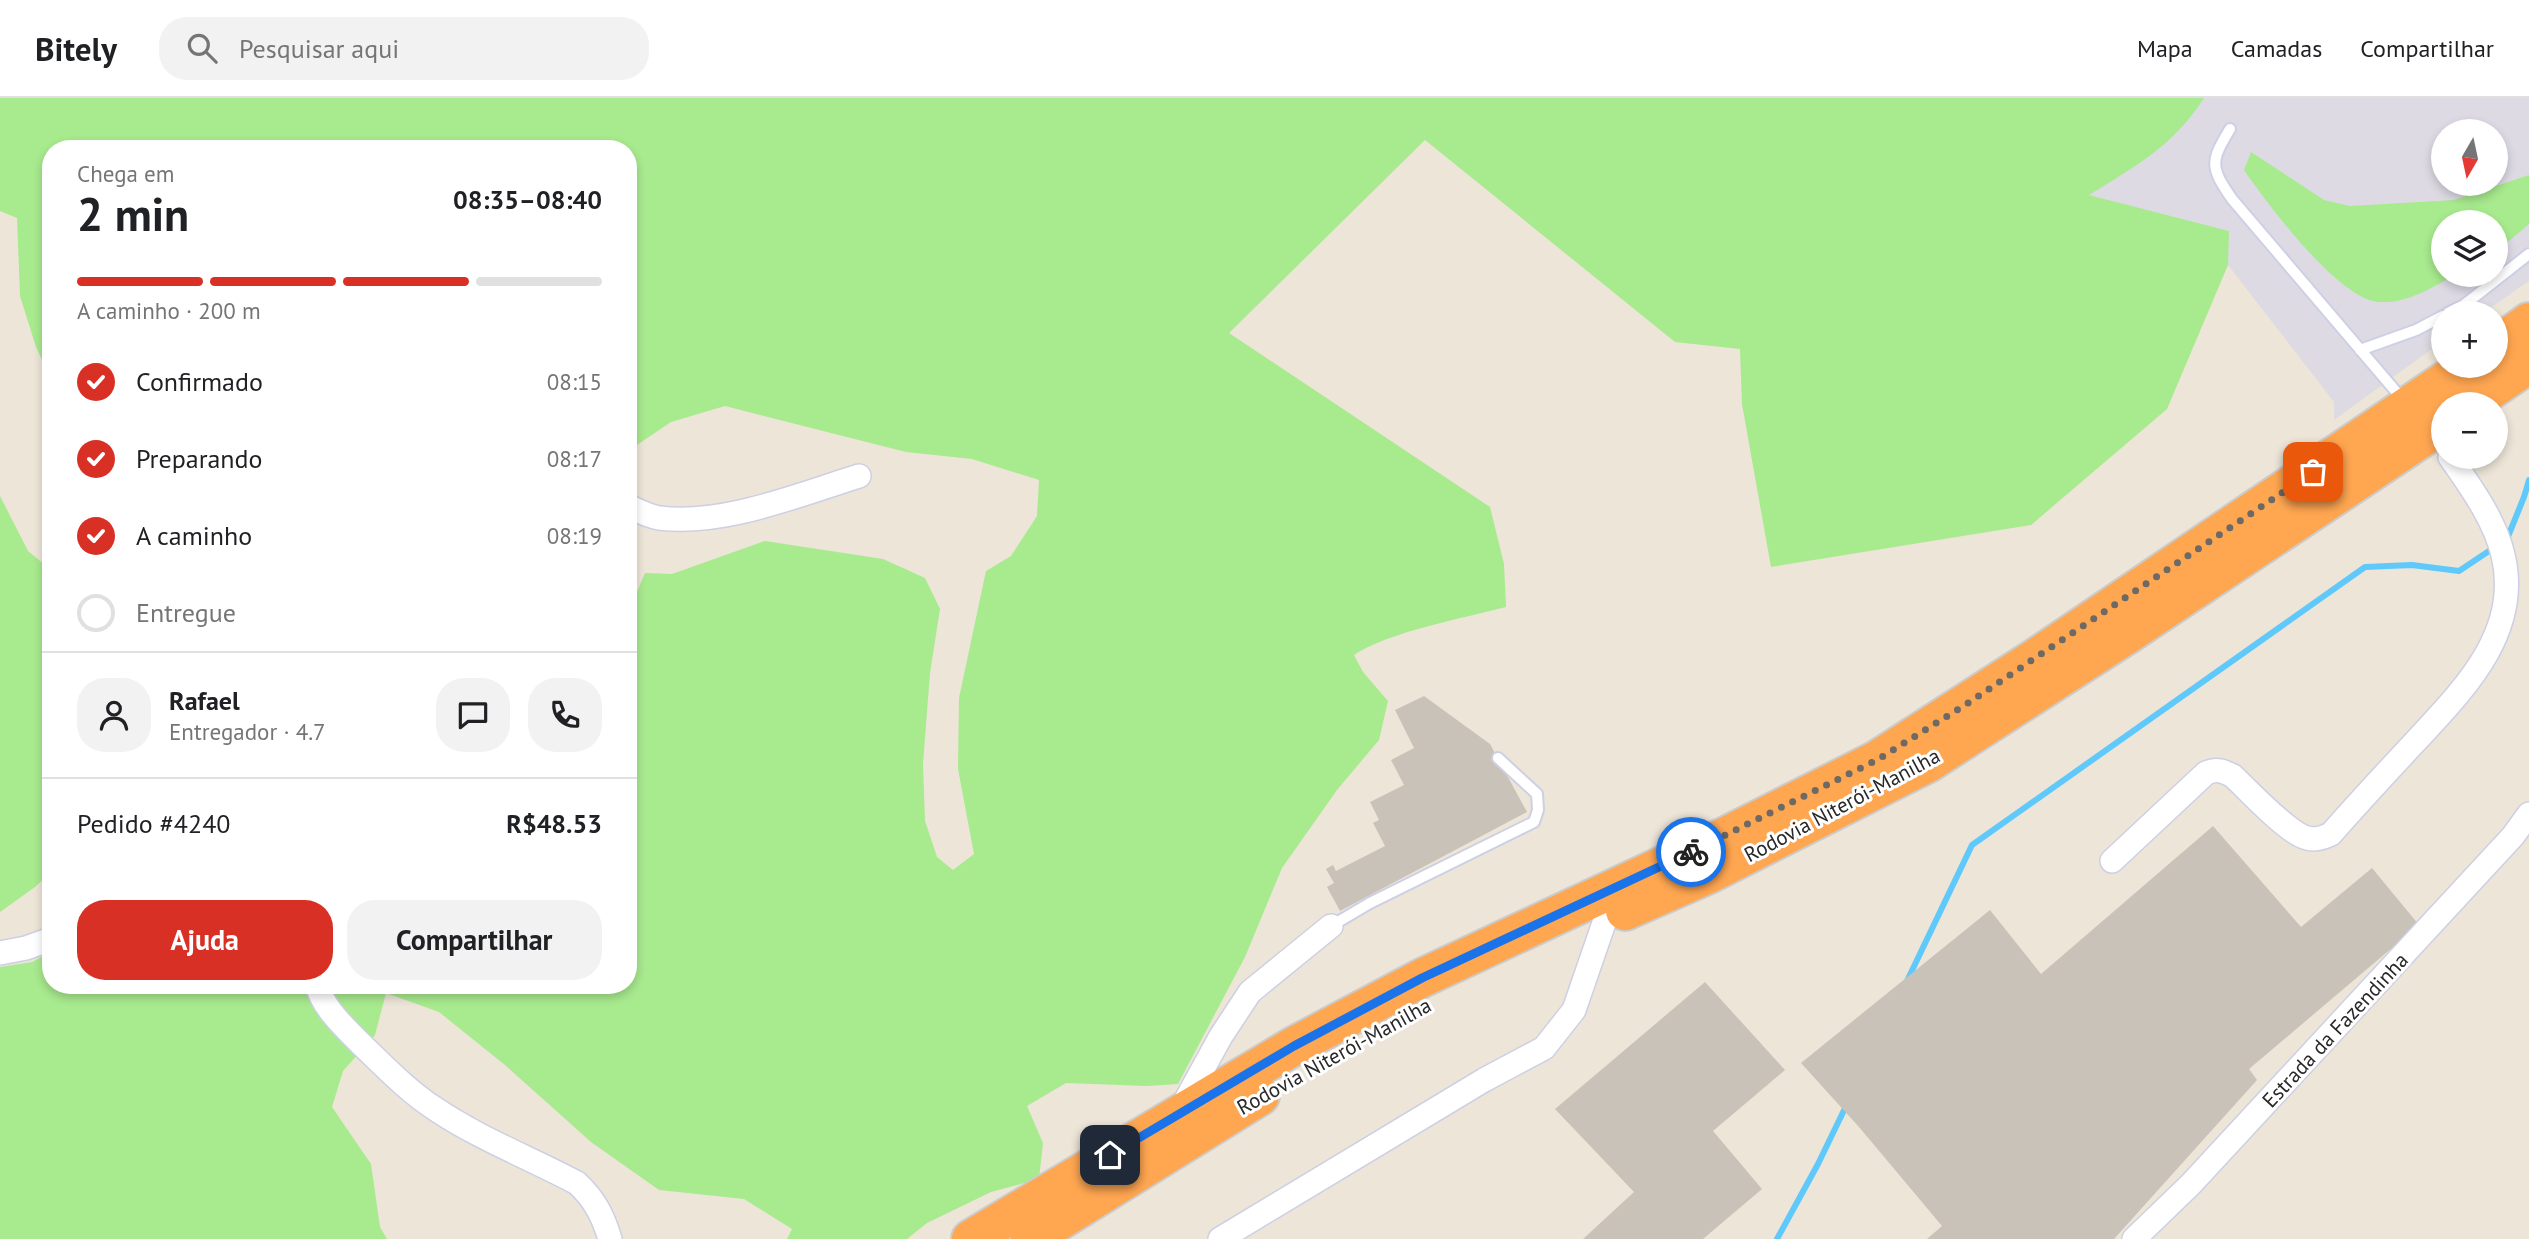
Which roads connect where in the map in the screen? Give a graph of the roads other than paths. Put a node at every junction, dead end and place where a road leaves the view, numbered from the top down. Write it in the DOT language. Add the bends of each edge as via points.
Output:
graph roads {
  1 [pos="2231,129"];
  2 [pos="2529,254"];
  3 [pos="2469,301"];
  4 [pos="2431,322"];
  5 [pos="2529,322"];
  6 [pos="2508,337"];
  7 [pos="2360,350"];
  8 [pos="2529,364"];
  9 [pos="2488,392"];
  10 [pos="2431,429"];
  11 [pos="2431,435"];
  12 [pos="2431,436"];
  13 [pos="2459,469"];
  14 [pos="859,476"];
  15 [pos="637,510"];
  16 [pos="1498,758"];
  17 [pos="2529,814"];
  18 [pos="2112,861"];
  19 [pos="1605,920"];
  20 [pos="1331,926"];
  21 [pos="42,942"];
  22 [pos="0,953"];
  23 [pos="320,994"];
  24 [pos="1178,1113"];
  25 [pos="610,1239"];
  26 [pos="971,1239"];
  27 [pos="1030,1239"];
  28 [pos="1220,1239"];
  29 [pos="2134,1239"];
  1 -- 7 [label="lane" via="2215,154 2216,177"];
  2 -- 3 [label="lane"];
  4 -- 7 [label="lane"];
  5 -- 6 [label="highway"];
  7 -- 10 [label="lane"];
  8 -- 9 [label="highway"];
  11 -- 24 [label="highway, Rodovia Niterói-Manilha" via="2011,675 1877,760 1422,978"];
  12 -- 19 [label="highway, Rodovia Niterói-Manilha" via="1928,763 1709,874"];
  13 -- 18 [label="street" via="2498,543 2507,579 2493,642 2468,685 2331,834 2305,838 2233,776 2213,770"];
  14 -- 15 [label="street" via="727,514 656,518"];
  16 -- 20 [label="lane" via="1537,794 1534,822"];
  17 -- 29 [label="street, Estrada da Fazendinha" via="2201,1174"];
  19 -- 27 [label="highway, Rodovia Niterói-Manilha" via="1396,1018 1316,1061"];
  19 -- 28 [label="street" via="1574,1010 1544,1048"];
  20 -- 24 [label="street" via="1250,992"];
  21 -- 22 [label="street"];
  23 -- 25 [label="street" via="340,1024 433,1108 577,1183 602,1214"];
  24 -- 26 [label="highway, Rodovia Niterói-Manilha"];
}
